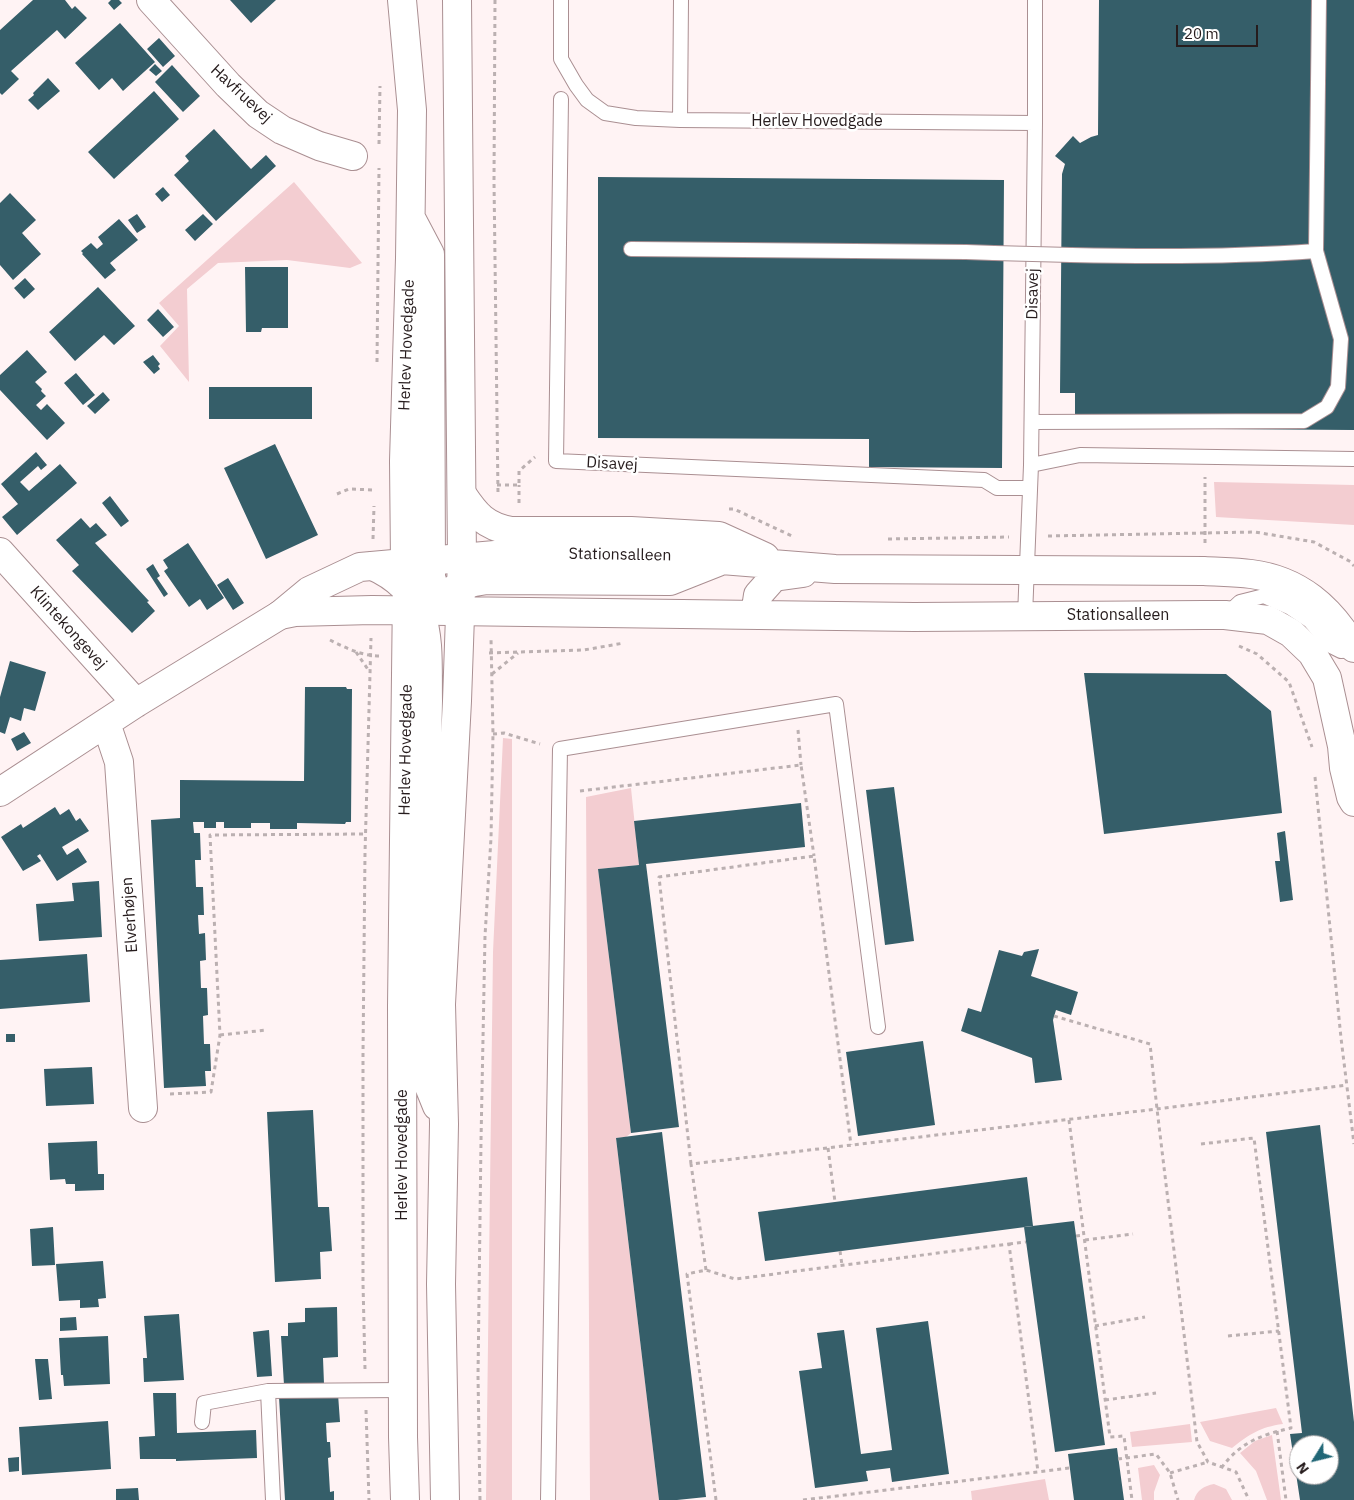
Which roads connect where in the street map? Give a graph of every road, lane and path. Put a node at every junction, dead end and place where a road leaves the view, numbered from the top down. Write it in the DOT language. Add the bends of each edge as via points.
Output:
graph roads {
  1 [pos="151,0"];
  2 [pos="402,0"];
  3 [pos="457,0"];
  4 [pos="495,0"];
  5 [pos="561,0"];
  6 [pos="680,0"];
  7 [pos="1035,0"];
  8 [pos="1319,0"];
  9 [pos="380,86"];
  10 [pos="561,99"];
  11 [pos="680,120"];
  12 [pos="1035,123"];
  13 [pos="370,157"];
  14 [pos="631,249"];
  15 [pos="1316,251"];
  16 [pos="377,364"];
  17 [pos="1032,422"];
  18 [pos="556,440"];
  19 [pos="1354,459"];
  20 [pos="1031,465"];
  21 [pos="375,482"];
  22 [pos="497,485"];
  23 [pos="519,485"];
  24 [pos="1029,488"];
  25 [pos="375,490"];
  26 [pos="337,494"];
  27 [pos="462,494"];
  28 [pos="498,497"];
  29 [pos="519,508"];
  30 [pos="725,509"];
  31 [pos="1028,536"];
  32 [pos="801,537"];
  33 [pos="882,539"];
  34 [pos="0,552"];
  35 [pos="373,554"];
  36 [pos="462,559"];
  37 [pos="724,560"];
  38 [pos="779,564"];
  39 [pos="1354,566"];
  40 [pos="835,568"];
  41 [pos="1027,570"];
  42 [pos="428,595"];
  43 [pos="287,614"];
  44 [pos="755,614"];
  45 [pos="1225,615"];
  46 [pos="1026,616"];
  47 [pos="632,642"];
  48 [pos="1235,645"];
  49 [pos="1354,649"];
  50 [pos="355,651"];
  51 [pos="520,652"];
  52 [pos="371,656"];
  53 [pos="370,672"];
  54 [pos="492,674"];
  55 [pos="136,703"];
  56 [pos="797,710"];
  57 [pos="106,724"];
  58 [pos="493,734"];
  59 [pos="1342,746"];
  60 [pos="560,749"];
  61 [pos="801,765"];
  62 [pos="1315,770"];
  63 [pos="560,791"];
  64 [pos="0,792"];
  65 [pos="1354,802"];
  66 [pos="366,834"];
  67 [pos="814,856"];
  68 [pos="1054,1016"];
  69 [pos="878,1027"];
  70 [pos="267,1030"];
  71 [pos="220,1035"];
  72 [pos="1347,1085"];
  73 [pos="143,1102"];
  74 [pos="1157,1110"];
  75 [pos="1069,1120"];
  76 [pos="444,1124"];
  77 [pos="1201,1144"];
  78 [pos="1354,1144"];
  79 [pos="851,1145"];
  80 [pos="828,1148"];
  81 [pos="691,1164"];
  82 [pos="835,1202"];
  83 [pos="1133,1234"];
  84 [pos="1084,1235"];
  85 [pos="1076,1236"];
  86 [pos="1085,1240"];
  87 [pos="1026,1242"];
  88 [pos="1009,1244"];
  89 [pos="840,1251"];
  90 [pos="842,1265"];
  91 [pos="706,1270"];
  92 [pos="1145,1318"];
  93 [pos="1095,1326"];
  94 [pos="1279,1331"];
  95 [pos="1228,1336"];
  96 [pos="268,1390"];
  97 [pos="402,1390"];
  98 [pos="366,1391"];
  99 [pos="1156,1393"];
  100 [pos="1105,1400"];
  101 [pos="202,1422"];
  102 [pos="1277,1431"];
  103 [pos="1128,1458"];
  104 [pos="1118,1459"];
  105 [pos="1208,1462"];
  106 [pos="1222,1467"];
  107 [pos="1070,1468"];
  108 [pos="1038,1472"];
  109 [pos="1170,1473"];
  110 [pos="819,1499"];
  111 [pos="273,1500"];
  112 [pos="369,1500"];
  113 [pos="406,1500"];
  114 [pos="444,1500"];
  115 [pos="480,1500"];
  116 [pos="548,1500"];
  117 [pos="716,1500"];
  118 [pos="803,1500"];
  119 [pos="1132,1500"];
  120 [pos="1178,1500"];
  121 [pos="1249,1500"];
  122 [pos="1286,1500"];
  1 -- 13 [label="street, Havfruevej" via="258,114 282,130 319,146"];
  2 -- 42 [label="street, Herlev Hovedgade" via="412,110 404,462"];
  3 -- 27 [label="street, Herlev Hovedgade"];
  4 -- 22 [label="path"];
  5 -- 11 [label="lane, Herlev Hovedgade" via="561,59 587,100 605,114"];
  6 -- 11 [label="lane"];
  7 -- 12 [label="lane"];
  8 -- 15 [label="lane"];
  9 -- 13 [label="path"];
  10 -- 18 [label="lane, Disavej"];
  11 -- 12 [label="lane, Herlev Hovedgade"];
  12 -- 17 [label="lane, Disavej"];
  13 -- 16 [label="path"];
  14 -- 15 [label="lane, bridge" via="1207,256"];
  15 -- 17 [label="lane" via="1341,338 1338,387 1327,407 1304,421"];
  17 -- 20 [label="lane, Disavej"];
  18 -- 23 [label="path" via="519,471"];
  18 -- 24 [label="lane, Disavej" via="556,462 984,480 997,488"];
  19 -- 20 [label="lane" via="1080,455"];
  20 -- 24 [label="lane, Disavej"];
  21 -- 25 [label="path"];
  22 -- 23 [label="path"];
  22 -- 28 [label="path"];
  23 -- 29 [label="path"];
  24 -- 31 [label="lane, Disavej"];
  25 -- 26 [label="path" via="349,489"];
  25 -- 35 [label="path"];
  27 -- 36 [label="street, Herlev Hovedgade"];
  27 -- 38 [label="street" via="482,519 496,528 720,536"];
  30 -- 32 [label="path" via="734,509"];
  31 -- 33 [label="path"];
  31 -- 39 [label="path" via="1256,532 1314,542"];
  31 -- 41 [label="lane, Disavej"];
  34 -- 55 [label="street, Klintekongevej"];
  35 -- 42 [label="street"];
  35 -- 43 [label="street" via="360,567 309,591"];
  36 -- 37 [label="street, Stationsalleen" via="495,555 646,554"];
  36 -- 42 [label="street, Herlev Hovedgade"];
  37 -- 38 [label="street, Stationsalleen"];
  37 -- 42 [label="street" via="670,581 486,580"];
  38 -- 40 [label="street, Stationsalleen"];
  40 -- 41 [label="street, Stationsalleen"];
  40 -- 44 [label="street, Stationsalleen" via="774,577 758,595"];
  41 -- 46 [label="lane, Disavej"];
  41 -- 49 [label="street, Stationsalleen" via="1204,571 1252,574 1281,581 1308,595 1331,614"];
  42 -- 43 [label="street" via="336,600"];
  42 -- 44 [label="street, Stationsalleen"];
  42 -- 76 [label="street, Herlev Hovedgade"];
  42 -- 76 [label="street" via="420,1064"];
  42 -- 97 [label="street, Herlev Hovedgade" via="407,643 402,1006"];
  43 -- 55 [label="street"];
  44 -- 46 [label="street, Stationsalleen"];
  45 -- 46 [label="street, Stationsalleen"];
  45 -- 49 [label="lane" via="1240,602 1264,596 1310,620 1331,646 1341,651"];
  45 -- 59 [label="street, Stationsalleen" via="1268,620 1292,633 1312,653 1327,678"];
  47 -- 51 [label="path" via="584,650"];
  48 -- 59 [label="path" via="1257,654 1289,682 1313,750"];
  50 -- 53 [label="path"];
  51 -- 54 [label="path"];
  51 -- 54 [label="path" via="491,653"];
  52 -- 53 [label="path"];
  53 -- 66 [label="path"];
  54 -- 58 [label="path"];
  55 -- 57 [label="street"];
  56 -- 60 [label="lane"];
  56 -- 61 [label="path"];
  56 -- 69 [label="lane" via="836,704"];
  57 -- 64 [label="street"];
  57 -- 73 [label="street, Elverhøjen" via="119,762"];
  58 -- 60 [label="path" via="504,733"];
  58 -- 115 [label="path" via="481,1131"];
  59 -- 65 [label="street, Stationsalleen" via="1344,768"];
  60 -- 63 [label="lane"];
  61 -- 63 [label="path"];
  61 -- 67 [label="path"];
  62 -- 72 [label="path"];
  63 -- 116 [label="lane"];
  66 -- 71 [label="path" via="210,835"];
  66 -- 98 [label="path" via="363,1283"];
  67 -- 79 [label="path"];
  67 -- 81 [label="path" via="659,877"];
  68 -- 74 [label="path" via="1150,1044"];
  70 -- 71 [label="path"];
  71 -- 73 [label="path" via="211,1092"];
  72 -- 74 [label="path"];
  72 -- 78 [label="path"];
  74 -- 75 [label="path"];
  74 -- 105 [label="path" via="1197,1442"];
  75 -- 79 [label="path"];
  75 -- 84 [label="path"];
  76 -- 114 [label="street, Herlev Hovedgade" via="441,1284"];
  77 -- 94 [label="path" via="1254,1138"];
  79 -- 80 [label="path"];
  80 -- 81 [label="path"];
  80 -- 82 [label="path"];
  81 -- 91 [label="path"];
  83 -- 86 [label="path"];
  84 -- 85 [label="path"];
  84 -- 86 [label="path"];
  86 -- 93 [label="path"];
  87 -- 88 [label="path"];
  88 -- 90 [label="path"];
  88 -- 108 [label="path"];
  89 -- 90 [label="path"];
  90 -- 91 [label="path" via="735,1279"];
  91 -- 117 [label="path" via="688,1274"];
  92 -- 93 [label="path"];
  93 -- 100 [label="path"];
  94 -- 95 [label="path"];
  94 -- 102 [label="path" via="1291,1428"];
  96 -- 98 [label="lane"];
  96 -- 101 [label="lane" via="204,1403"];
  96 -- 111 [label="lane"];
  97 -- 98 [label="lane"];
  97 -- 113 [label="street, Herlev Hovedgade"];
  98 -- 112 [label="path"];
  99 -- 100 [label="path"];
  100 -- 103 [label="path" via="1110,1437 1124,1436"];
  102 -- 106 [label="path" via="1248,1442"];
  102 -- 122 [label="path"];
  103 -- 104 [label="path"];
  103 -- 109 [label="path" via="1156,1454"];
  103 -- 119 [label="path"];
  105 -- 106 [label="path"];
  105 -- 109 [label="path"];
  106 -- 121 [label="path" via="1236,1472"];
  107 -- 108 [label="path"];
  108 -- 110 [label="path"];
  109 -- 120 [label="path"];
  110 -- 118 [label="path"];
}
